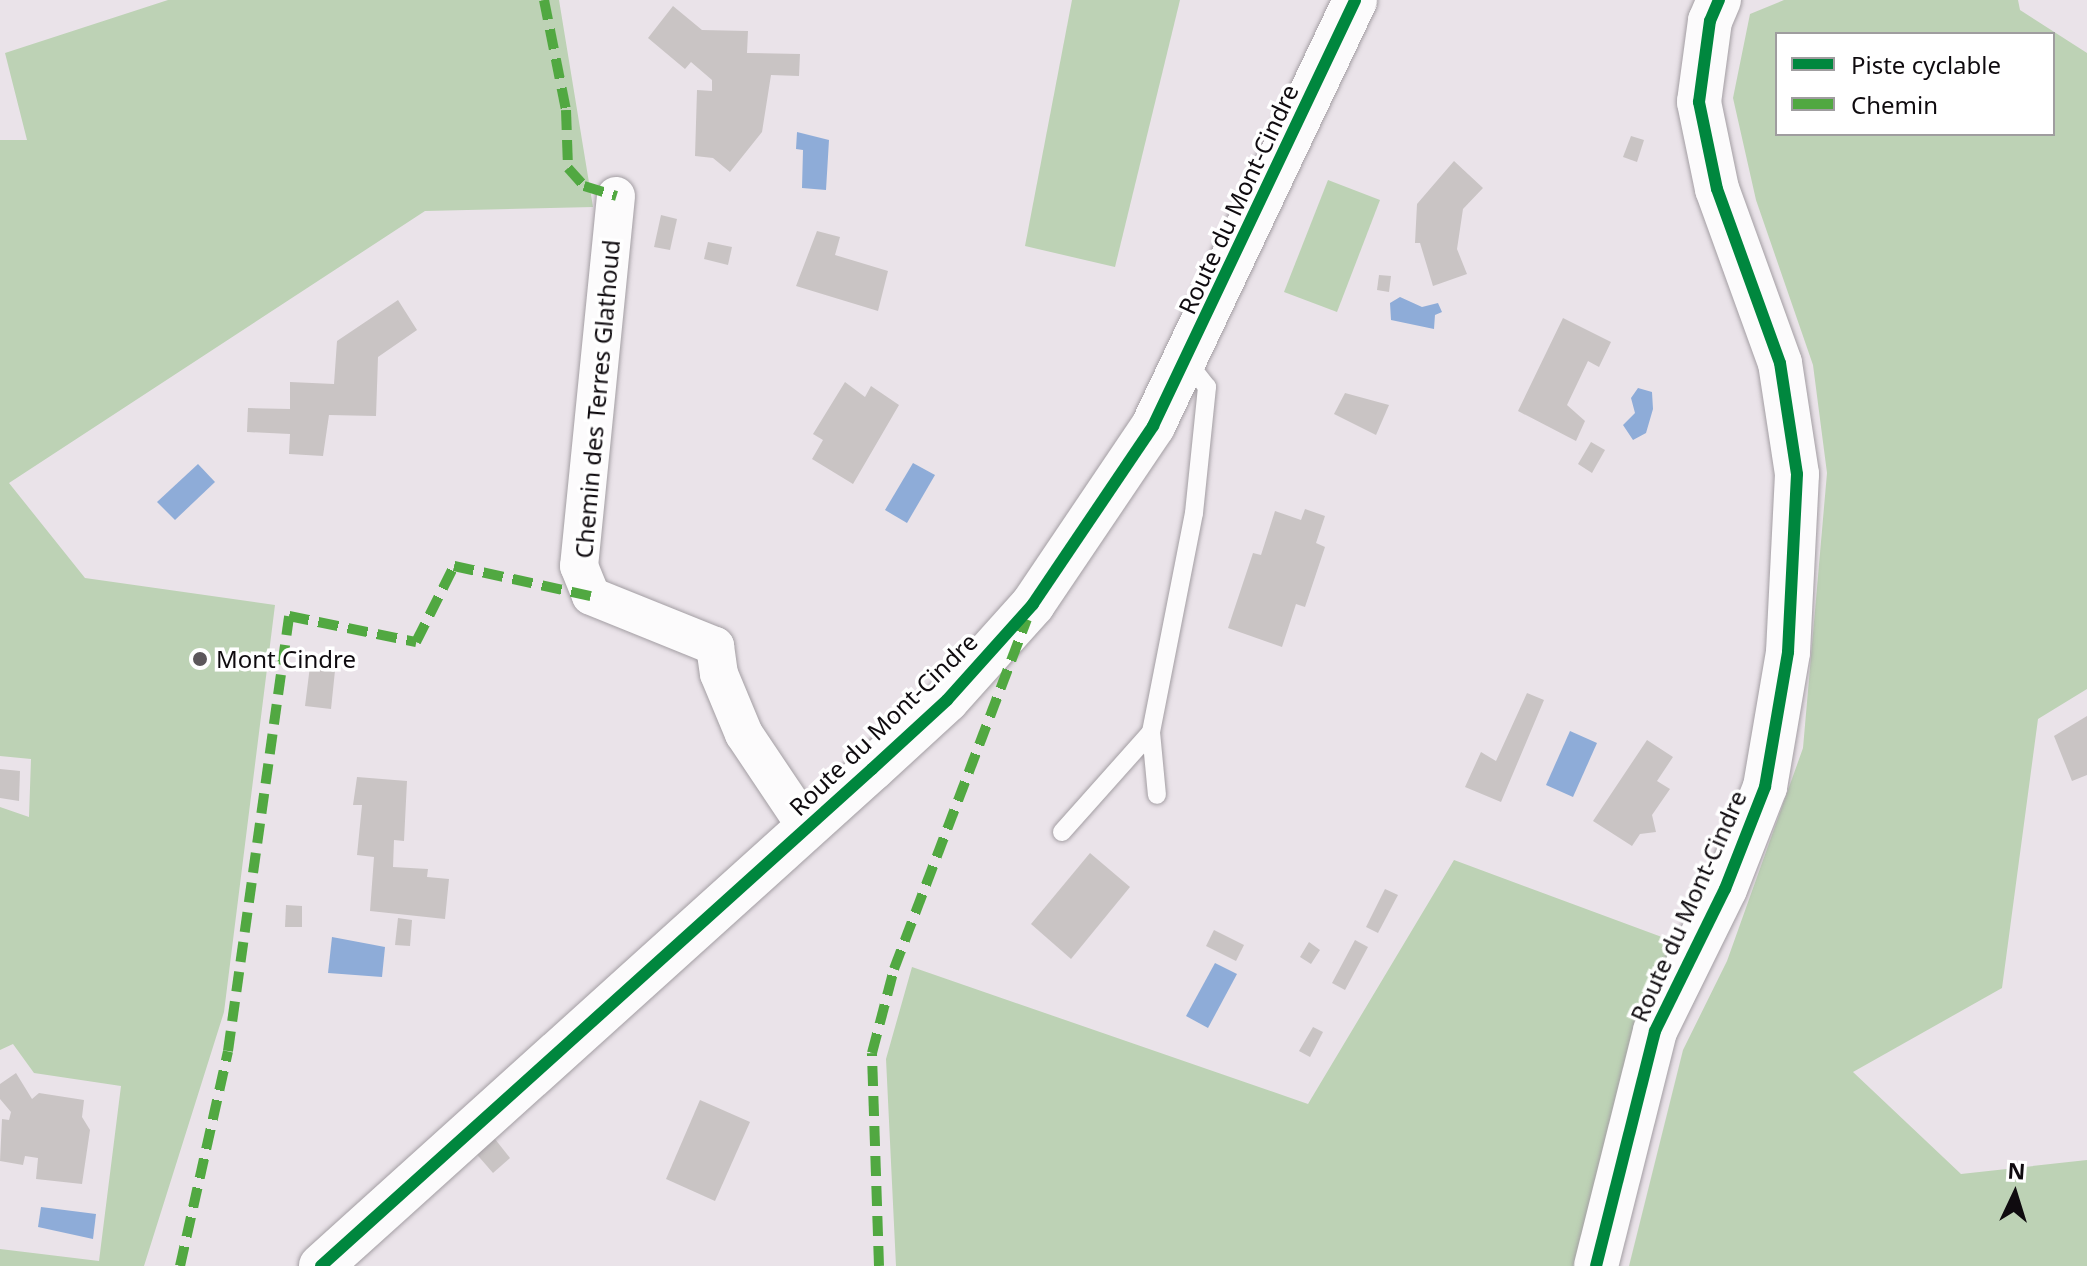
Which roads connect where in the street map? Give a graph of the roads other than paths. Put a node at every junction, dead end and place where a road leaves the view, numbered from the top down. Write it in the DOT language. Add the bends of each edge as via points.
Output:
graph roads {
  1 [pos="1355,0"];
  2 [pos="1719,0"];
  3 [pos="616,196"];
  4 [pos="1186,360"];
  5 [pos="1151,732"];
  6 [pos="1157,795"];
  7 [pos="807,828"];
  8 [pos="1062,832"];
  9 [pos="321,1266"];
  10 [pos="1596,1266"];
  1 -- 4 [label="street, Route du Mont-Cindre"];
  2 -- 10 [label="street, Route du Mont-Cindre" via="1710,21 1699,102 1717,189 1780,363 1797,474 1788,652 1765,787 1725,889 1655,1031"];
  3 -- 7 [label="street, Chemin des Terres Glathoud" via="579,566 591,596 715,646 719,674 744,734"];
  4 -- 5 [label="lane" via="1207,387 1194,513"];
  4 -- 7 [label="street, Route du Mont-Cindre" via="1153,426 1033,604 947,700"];
  5 -- 6 [label="lane"];
  5 -- 8 [label="lane"];
  7 -- 9 [label="street, Route du Mont-Cindre"];
}
